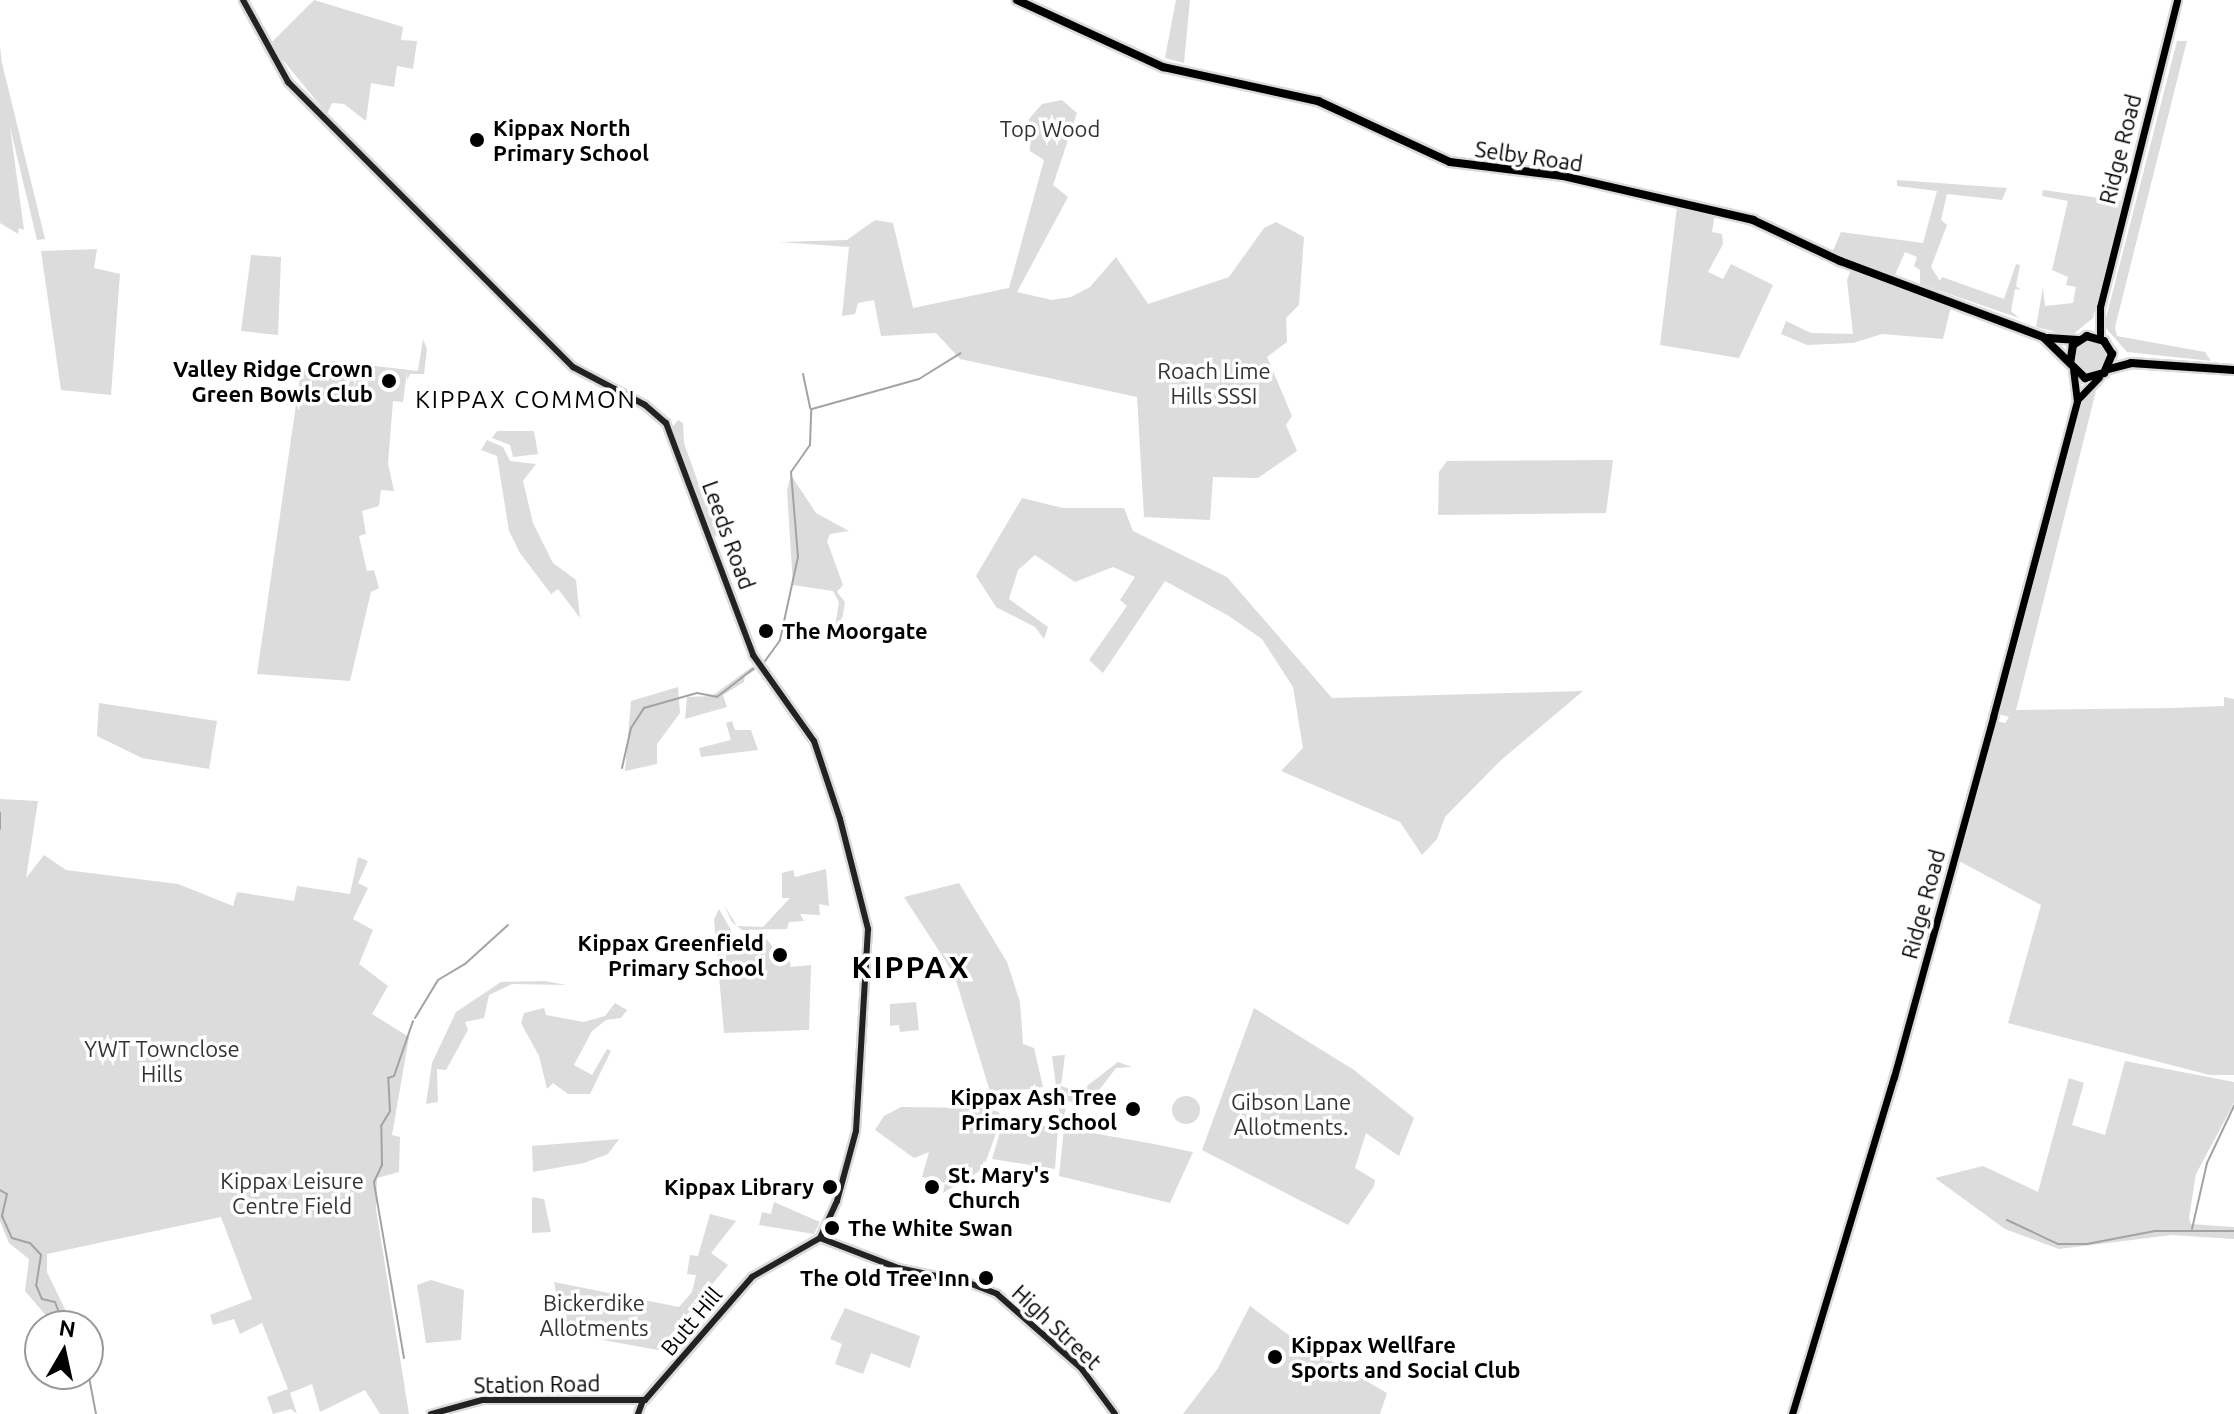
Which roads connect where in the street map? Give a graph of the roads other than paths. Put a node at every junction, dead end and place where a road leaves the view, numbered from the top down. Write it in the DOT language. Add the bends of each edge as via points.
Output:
graph roads {
  1 [pos="243,0"];
  2 [pos="1017,0"];
  3 [pos="2177,0"];
  4 [pos="2100,307"];
  5 [pos="2043,337"];
  6 [pos="2079,339"];
  7 [pos="2100,339"];
  8 [pos="2110,349"];
  9 [pos="2139,363"];
  10 [pos="2072,366"];
  11 [pos="2108,369"];
  12 [pos="2234,370"];
  13 [pos="2099,377"];
  14 [pos="2077,401"];
  15 [pos="824,1237"];
  16 [pos="644,1400"];
  17 [pos="431,1414"];
  18 [pos="638,1414"];
  19 [pos="1115,1414"];
  20 [pos="1792,1414"];
  1 -- 15 [label="main road, Leeds Road" via="272,61 297,92 573,367 652,410 671,431 753,655 814,741 866,917 869,972 858,1121"];
  2 -- 5 [label="highway, Selby Road" via="1173,71 1318,101 1450,162 1563,176 1739,216 1840,261"];
  3 -- 4 [label="main road, Ridge Road"];
  4 -- 6 [label="main road, Ridge Road"];
  4 -- 7 [label="main road, Ridge Road"];
  5 -- 6 [label="highway, Selby Road"];
  5 -- 10 [label="highway, Selby Road"];
  6 -- 7 [label="highway"];
  6 -- 10 [label="highway"];
  7 -- 8 [label="highway"];
  8 -- 9 [label="highway"];
  8 -- 11 [label="highway"];
  9 -- 11 [label="highway"];
  9 -- 12 [label="highway"];
  10 -- 13 [label="highway" via="2085,378"];
  10 -- 14 [label="main road, Ridge Road"];
  11 -- 13 [label="highway"];
  13 -- 14 [label="main road, Ridge Road"];
  14 -- 20 [label="main road, Ridge Road" via="1894,1077"];
  15 -- 16 [label="main road, Butt Hill" via="765,1267"];
  15 -- 19 [label="main road, High Street" via="898,1268 997,1294 1081,1368"];
  16 -- 17 [label="main road, Station Road" via="482,1400"];
  16 -- 18 [label="main road"];
}
